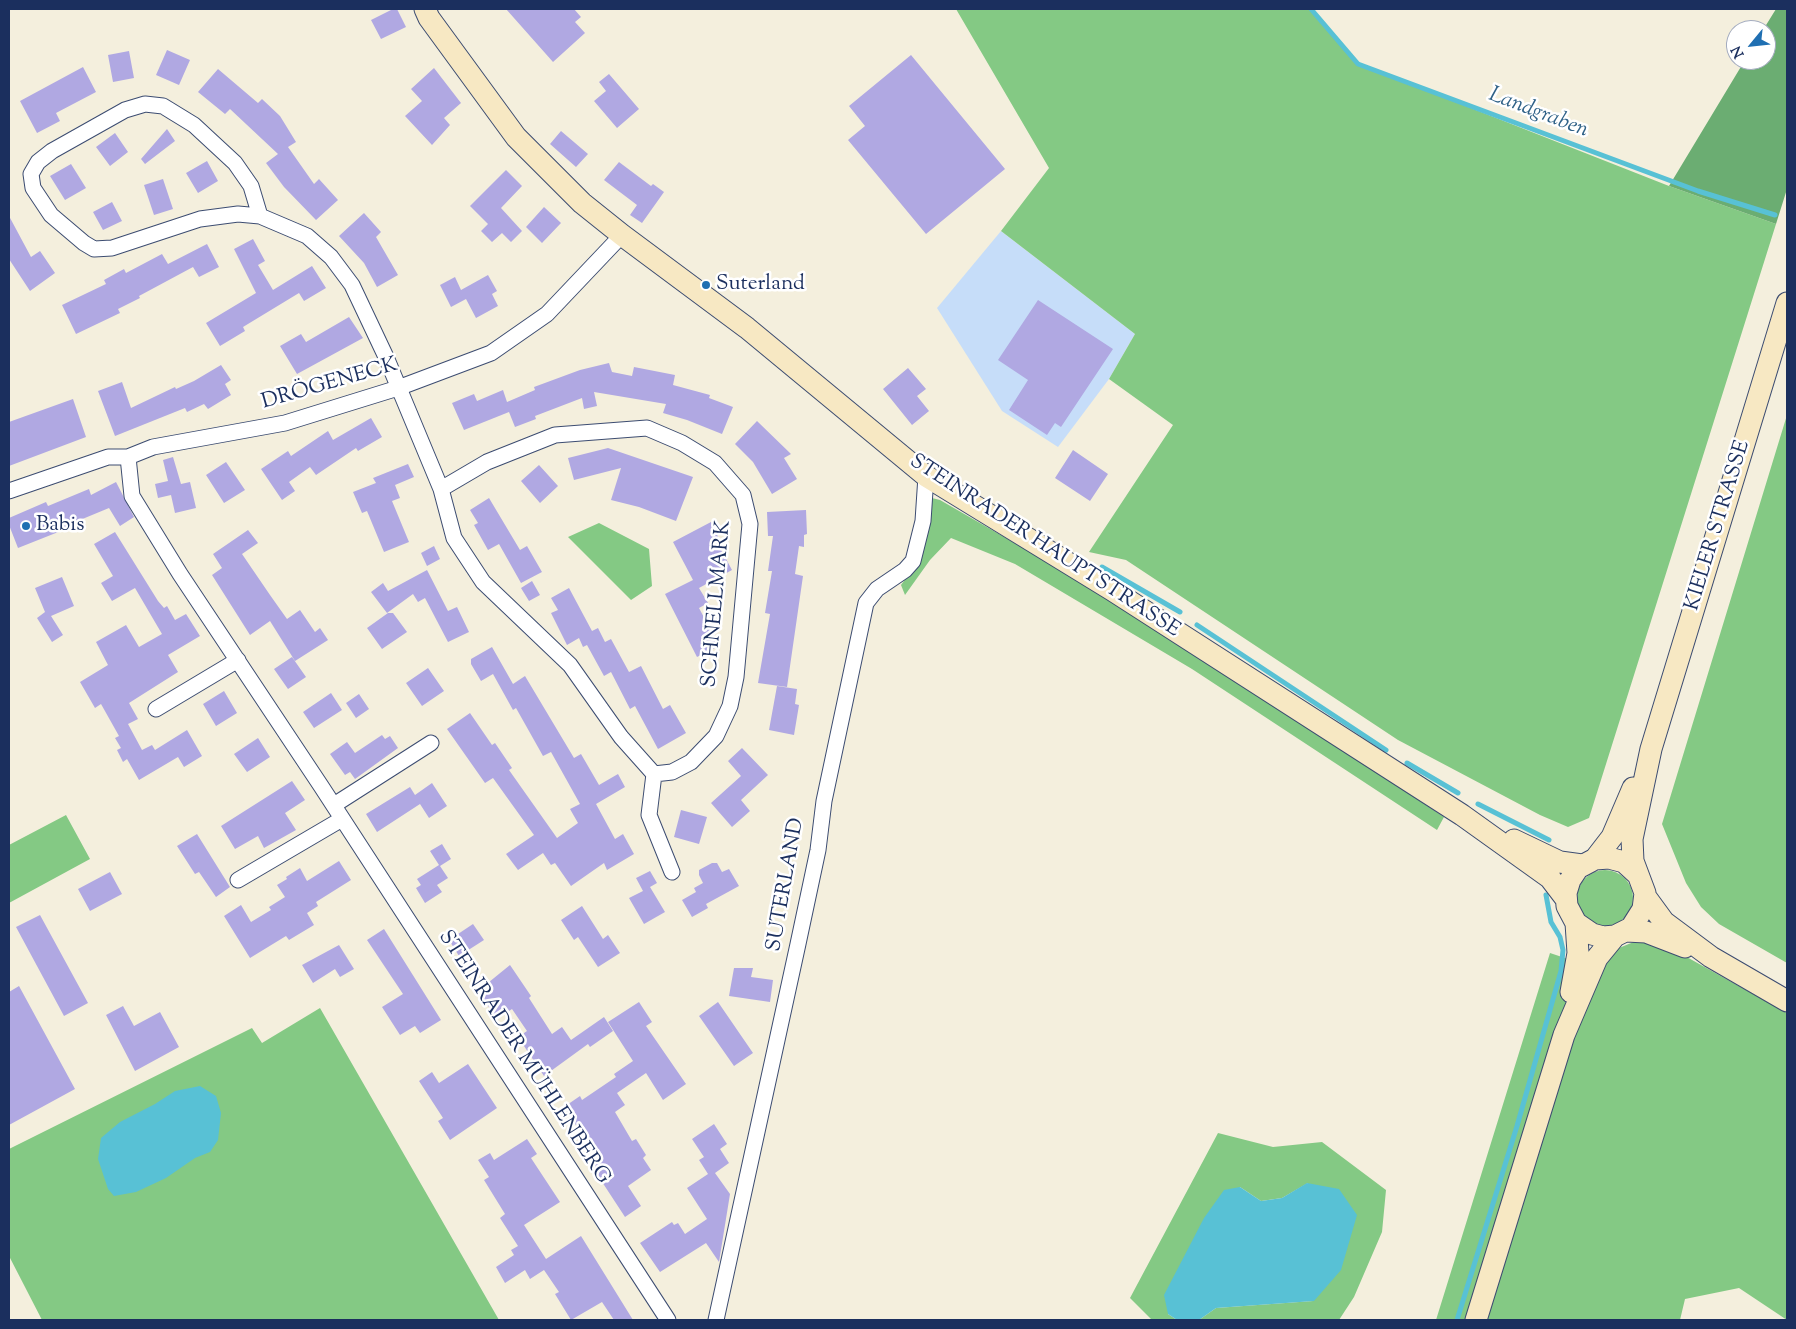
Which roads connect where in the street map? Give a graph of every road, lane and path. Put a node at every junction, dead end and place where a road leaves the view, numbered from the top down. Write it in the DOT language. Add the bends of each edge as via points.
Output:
graph roads {
  1 [pos="425,9"];
  2 [pos="260,216"];
  3 [pos="622,236"];
  4 [pos="1787,303"];
  5 [pos="398,388"];
  6 [pos="128,457"];
  7 [pos="926,476"];
  8 [pos="441,489"];
  9 [pos="9,491"];
  10 [pos="238,660"];
  11 [pos="156,709"];
  12 [pos="430,743"];
  13 [pos="1651,749"];
  14 [pos="654,774"];
  15 [pos="334,805"];
  16 [pos="1462,815"];
  17 [pos="342,819"];
  18 [pos="1588,862"];
  19 [pos="672,872"];
  20 [pos="1636,873"];
  21 [pos="238,880"];
  22 [pos="1645,896"];
  23 [pos="1566,899"];
  24 [pos="1576,923"];
  25 [pos="1621,933"];
  26 [pos="1711,958"];
  27 [pos="1787,1001"];
  28 [pos="1564,1034"];
  29 [pos="668,1320"];
  30 [pos="716,1320"];
  31 [pos="1476,1320"];
  1 -- 3 [label="main road, STEINRADER HAUPTSTRASSE" via="516,137 582,203"];
  2 -- 2 [label="street" via="216,216 112,248 98,249 84,243 51,214 33,188 31,174 38,162 52,151 125,110 145,104 163,106 194,125 235,163 250,186"];
  2 -- 5 [label="street" via="307,236 322,247 342,270 362,303"];
  3 -- 5 [label="street, DRÖGENECK" via="547,314 491,353"];
  3 -- 7 [label="main road, STEINRADER HAUPTSTRASSE" via="748,328"];
  4 -- 13 [label="main road, KIELER STRASSE"];
  5 -- 6 [label="street, DRÖGENECK" via="285,423 162,445"];
  5 -- 8 [label="street"];
  6 -- 9 [label="street, DRÖGENECK" via="108,457"];
  6 -- 10 [label="street, STEINRADER MÜHLENBERG" via="132,496"];
  7 -- 16 [label="main road, STEINRADER HAUPTSTRASSE" via="1112,590"];
  7 -- 30 [label="street, SUTERLAND" via="923,521 913,560 905,570 877,589 866,603 824,801 818,850"];
  8 -- 14 [label="street" via="454,538 483,582 570,665 621,737"];
  8 -- 14 [label="street, SCHNELLMARK" via="487,462 555,436 648,428 715,462 743,495 750,524 736,677 730,706 716,736 691,762 672,772"];
  10 -- 11 [label="street"];
  10 -- 15 [label="street, STEINRADER MÜHLENBERG"];
  12 -- 15 [label="street"];
  13 -- 18 [label="main road, KIELER STRASSE" via="1612,837"];
  13 -- 20 [label="main road, KIELER STRASSE" via="1632,839"];
  14 -- 19 [label="street" via="649,816"];
  15 -- 17 [label="street, STEINRADER MÜHLENBERG"];
  16 -- 18 [label="main road, STEINRADER HAUPTSTRASSE" via="1560,862"];
  16 -- 23 [label="main road, STEINRADER HAUPTSTRASSE" via="1550,878"];
  17 -- 21 [label="street"];
  17 -- 29 [label="street, STEINRADER MÜHLENBERG"];
  18 -- 20 [label="main road" via="1619,860"];
  18 -- 23 [label="main road" via="1570,880"];
  20 -- 22 [label="main road"];
  22 -- 25 [label="main road" via="1641,914"];
  22 -- 26 [label="main road" via="1664,922"];
  23 -- 24 [label="main road"];
  24 -- 25 [label="main road" via="1603,937"];
  24 -- 28 [label="main road" via="1578,953"];
  25 -- 26 [label="main road" via="1640,931"];
  25 -- 28 [label="main road" via="1594,963"];
  26 -- 27 [label="main road"];
  28 -- 31 [label="main road"];
}
